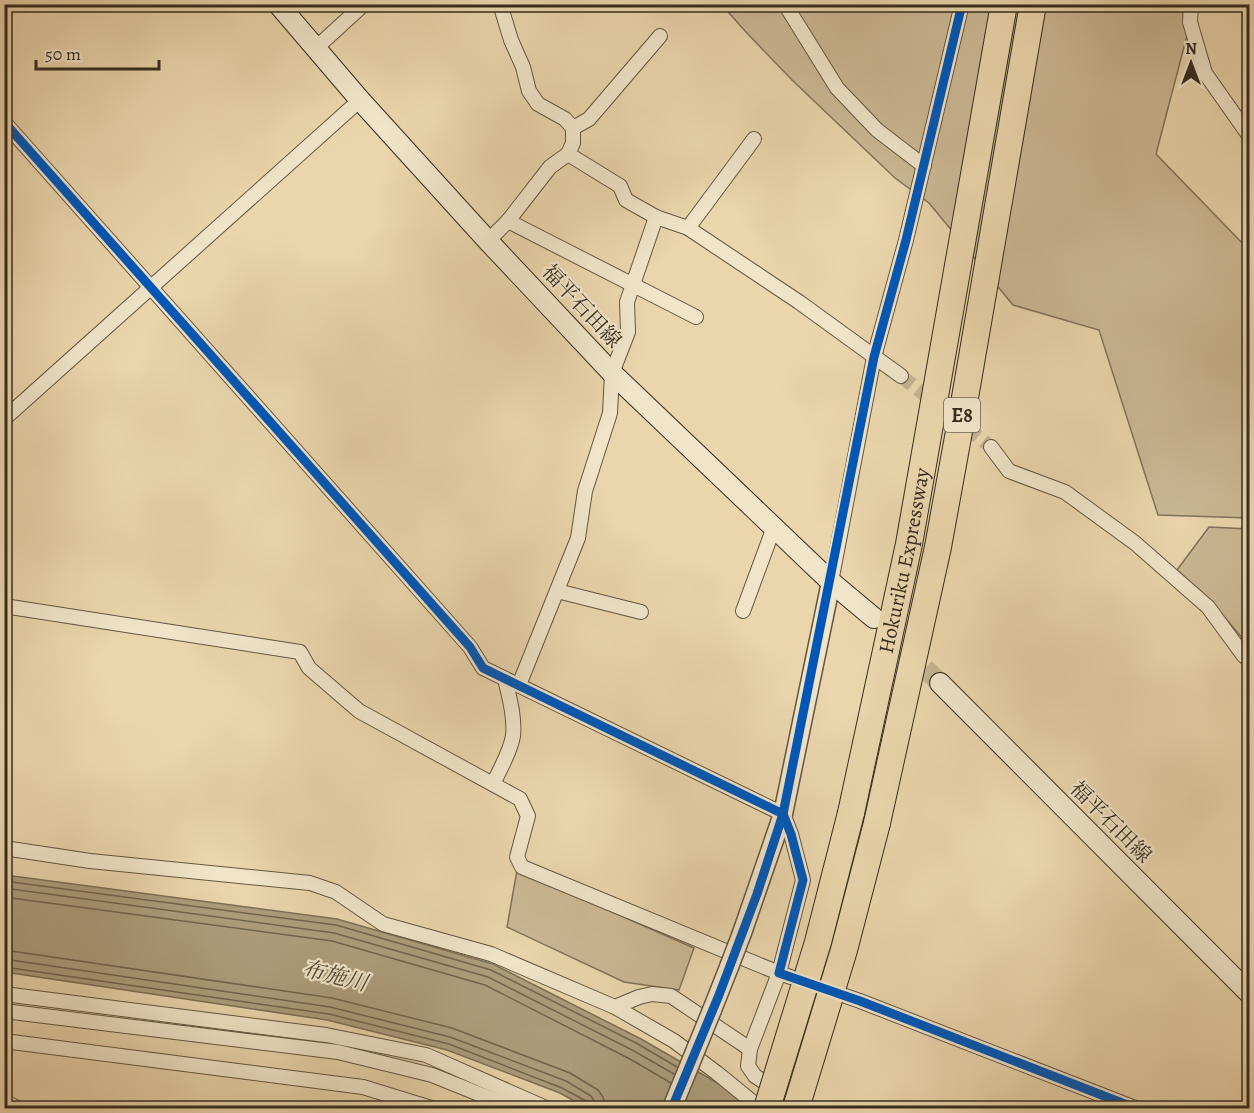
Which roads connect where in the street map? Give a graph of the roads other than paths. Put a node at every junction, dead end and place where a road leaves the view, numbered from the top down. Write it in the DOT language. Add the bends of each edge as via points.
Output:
graph roads {
  1 [pos="278,4"];
  2 [pos="364,4"];
  3 [pos="500,4"];
  4 [pos="785,4"];
  5 [pos="962,4"];
  6 [pos="1004,4"];
  7 [pos="1033,4"];
  8 [pos="1191,4"];
  9 [pos="660,36"];
  10 [pos="316,48"];
  11 [pos="360,100"];
  12 [pos="4,122"];
  13 [pos="573,128"];
  14 [pos="1250,137"];
  15 [pos="754,139"];
  16 [pos="568,154"];
  17 [pos="924,166"];
  18 [pos="656,217"];
  19 [pos="508,221"];
  20 [pos="688,228"];
  21 [pos="488,241"];
  22 [pos="632,285"];
  23 [pos="151,287"];
  24 [pos="696,317"];
  25 [pos="874,357"];
  26 [pos="612,373"];
  27 [pos="902,375"];
  28 [pos="4,419"];
  29 [pos="991,447"];
  30 [pos="774,527"];
  31 [pos="831,582"];
  32 [pos="557,591"];
  33 [pos="4,606"];
  34 [pos="743,611"];
  35 [pos="641,612"];
  36 [pos="874,618"];
  37 [pos="1250,660"];
  38 [pos="505,678"];
  39 [pos="939,683"];
  40 [pos="519,685"];
  41 [pos="493,784"];
  42 [pos="783,814"];
  43 [pos="4,848"];
  44 [pos="779,973"];
  45 [pos="4,994"];
  46 [pos="1250,994"];
  47 [pos="615,1007"];
  48 [pos="4,1011"];
  49 [pos="4,1041"];
  50 [pos="750,1049"];
  51 [pos="4,1101"];
  52 [pos="17,1108"];
  53 [pos="431,1108"];
  54 [pos="514,1108"];
  55 [pos="546,1108"];
  56 [pos="672,1108"];
  57 [pos="760,1108"];
  58 [pos="767,1108"];
  59 [pos="796,1108"];
  60 [pos="805,1108"];
  61 [pos="1135,1108"];
  1 -- 10 [label="main road, 福平石田線"];
  2 -- 10 [label="street"];
  3 -- 13 [label="street" via="529,91 538,105 565,119"];
  4 -- 17 [label="street" via="837,88 877,130"];
  5 -- 17 [label="street"];
  6 -- 58 [label="highway, Hokuriku Expressway / E8, bridge" via="909,544 851,813 818,942"];
  7 -- 59 [label="highway, Hokuriku Expressway / E8, bridge" via="944,514 877,824"];
  8 -- 14 [label="street" via="1190,22 1205,73"];
  9 -- 13 [label="street" via="589,119"];
  10 -- 11 [label="main road, 福平石田線"];
  11 -- 21 [label="main road, 福平石田線"];
  11 -- 23 [label="street"];
  12 -- 23 [label="street"];
  13 -- 16 [label="street"];
  15 -- 20 [label="street"];
  16 -- 18 [label="street" via="620,186 626,200"];
  16 -- 19 [label="street" via="550,167"];
  17 -- 25 [label="street"];
  18 -- 20 [label="street"];
  18 -- 22 [label="street"];
  19 -- 21 [label="street"];
  19 -- 22 [label="street"];
  20 -- 25 [label="street"];
  21 -- 26 [label="main road, 福平石田線"];
  22 -- 24 [label="street"];
  22 -- 26 [label="street" via="627,302 628,332"];
  23 -- 28 [label="street"];
  23 -- 38 [label="street" via="470,647 483,668"];
  25 -- 27 [label="street"];
  25 -- 31 [label="street"];
  26 -- 30 [label="main road, 福平石田線"];
  26 -- 32 [label="street" via="610,413 585,491 578,538"];
  29 -- 37 [label="street" via="1009,471 1065,492 1135,543 1208,607"];
  30 -- 31 [label="main road, 福平石田線"];
  30 -- 34 [label="street"];
  31 -- 36 [label="main road, 福平石田線"];
  31 -- 42 [label="street"];
  32 -- 35 [label="street"];
  32 -- 40 [label="street"];
  33 -- 41 [label="street" via="300,652 309,668 359,711"];
  38 -- 40 [label="street"];
  38 -- 41 [label="street" via="513,735"];
  39 -- 46 [label="main road, 福平石田線"];
  40 -- 42 [label="street"];
  41 -- 44 [label="street" via="520,799 528,816 517,857 522,867"];
  42 -- 44 [label="street" via="802,880"];
  42 -- 56 [label="street, bridge" via="742,933"];
  43 -- 47 [label="street" via="90,861 310,883 336,892 383,924 491,954"];
  44 -- 50 [label="street"];
  44 -- 61 [label="street"];
  45 -- 55 [label="street" via="326,1035 426,1055"];
  47 -- 50 [label="street" via="652,994 671,996"];
  47 -- 57 [label="street" via="674,1041"];
  48 -- 54 [label="street" via="338,1052 432,1075"];
  49 -- 53 [label="street" via="363,1087"];
  50 -- 60 [label="street" via="748,1066 755,1076"];
  51 -- 52 [label="street"];
}
